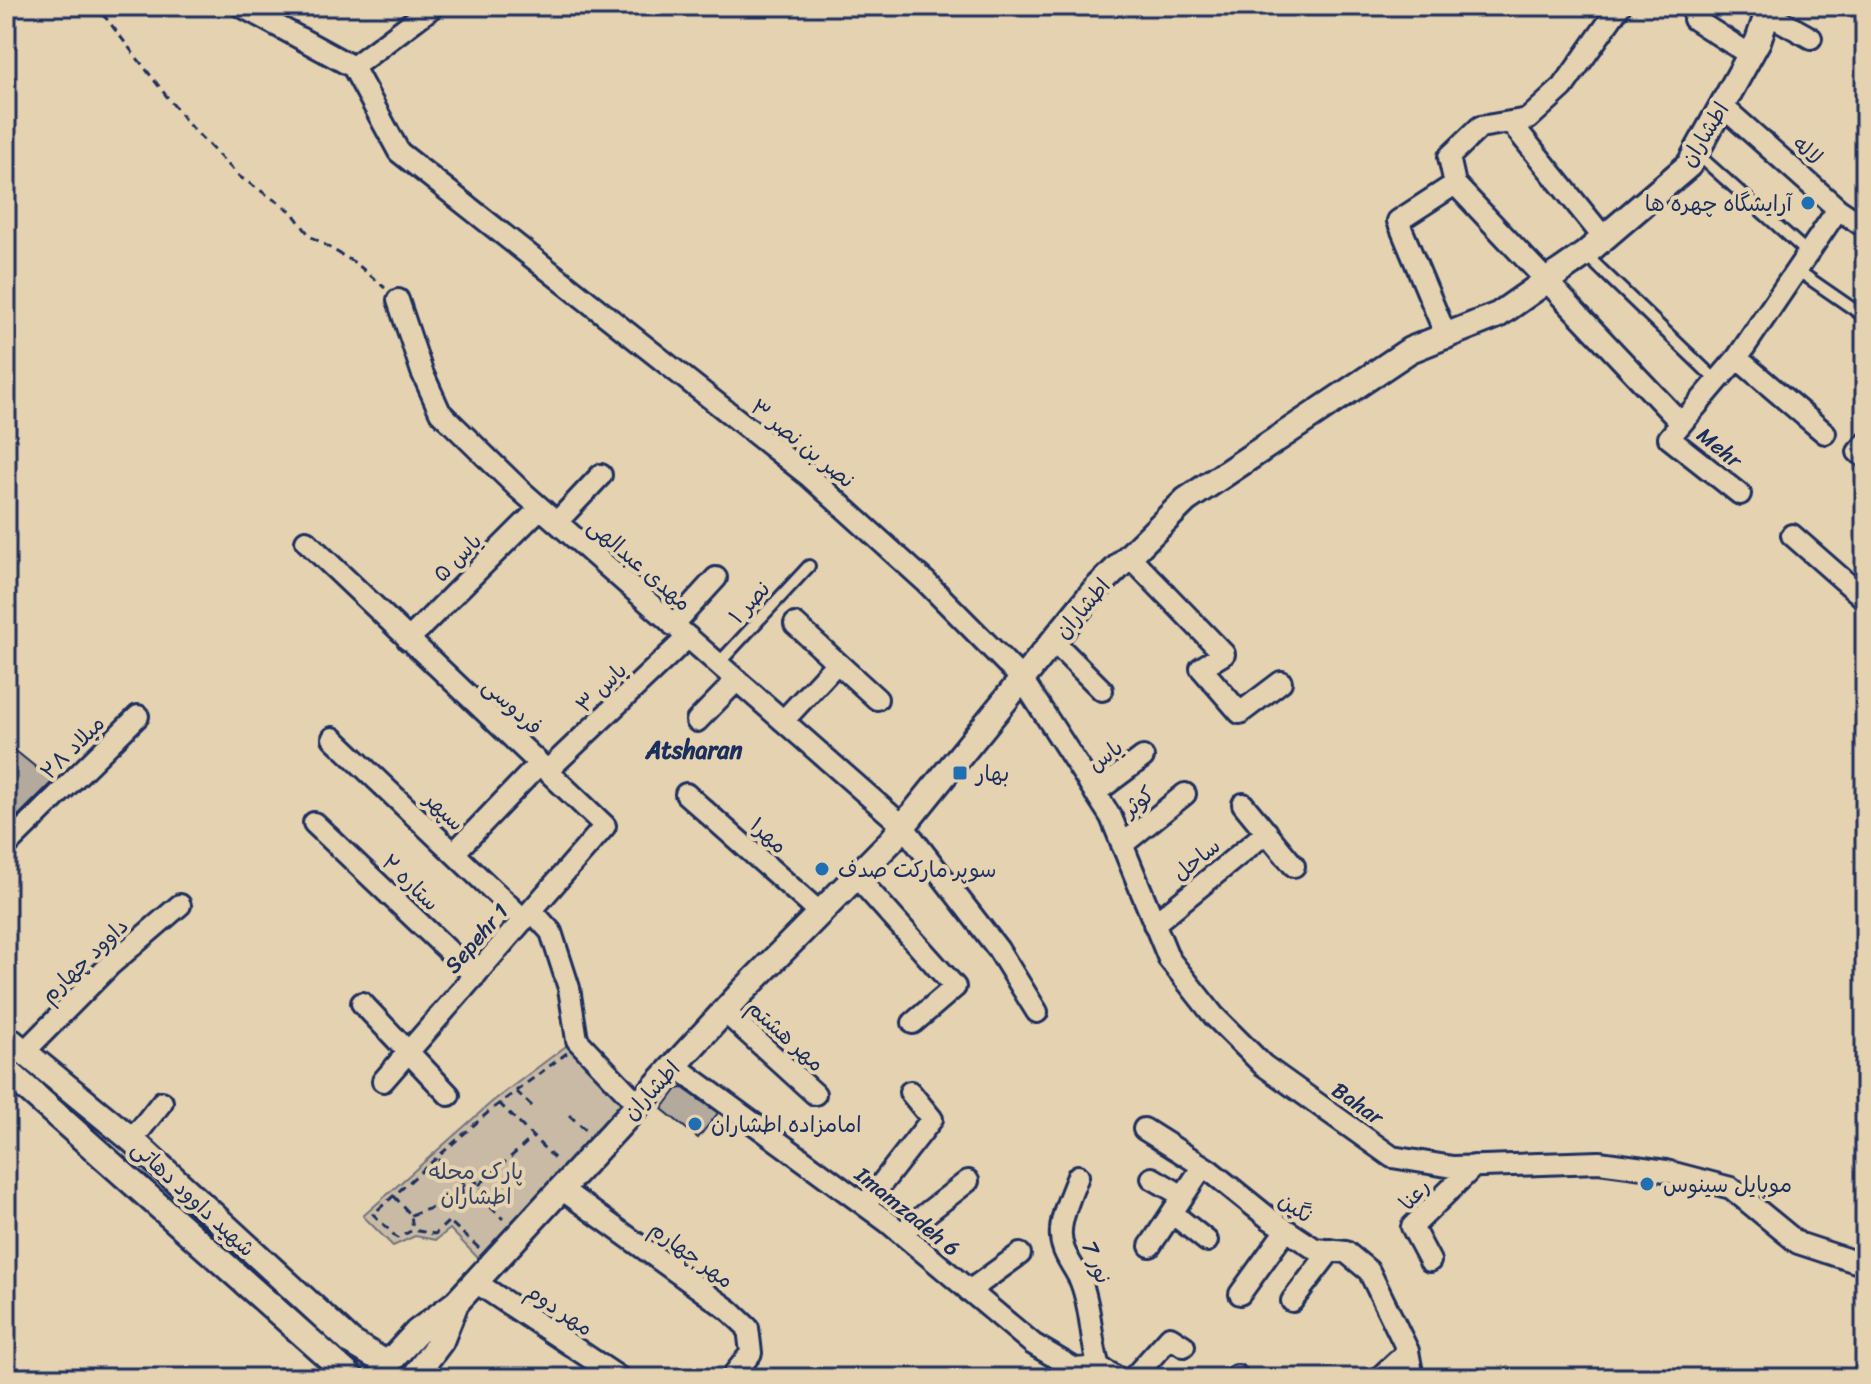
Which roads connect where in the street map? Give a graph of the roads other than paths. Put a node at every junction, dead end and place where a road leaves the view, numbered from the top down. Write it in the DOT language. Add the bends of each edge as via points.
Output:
graph roads {
  1 [pos="241,6"];
  2 [pos="434,6"];
  3 [pos="1620,6"];
  4 [pos="1701,6"];
  5 [pos="1769,10"];
  6 [pos="1811,38"];
  7 [pos="1750,55"];
  8 [pos="353,67"];
  9 [pos="1722,106"];
  10 [pos="1512,124"];
  11 [pos="1696,153"];
  12 [pos="1455,184"];
  13 [pos="1838,209"];
  14 [pos="1865,227"];
  15 [pos="1604,238"];
  16 [pos="1585,254"];
  17 [pos="1802,262"];
  18 [pos="1547,281"];
  19 [pos="398,300"];
  20 [pos="1865,317"];
  21 [pos="1447,338"];
  22 [pos="1737,358"];
  23 [pos="1718,382"];
  24 [pos="1674,430"];
  25 [pos="1825,433"];
  26 [pos="601,475"];
  27 [pos="1740,494"];
  28 [pos="540,508"];
  29 [pos="557,522"];
  30 [pos="1792,535"];
  31 [pos="306,541"];
  32 [pos="1129,556"];
  33 [pos="809,566"];
  34 [pos="716,578"];
  35 [pos="1865,599"];
  36 [pos="795,624"];
  37 [pos="680,631"];
  38 [pos="408,640"];
  39 [pos="1053,641"];
  40 [pos="718,664"];
  41 [pos="836,664"];
  42 [pos="1022,679"];
  43 [pos="737,680"];
  44 [pos="1281,682"];
  45 [pos="1102,690"];
  46 [pos="877,699"];
  47 [pos="138,716"];
  48 [pos="697,721"];
  49 [pos="783,721"];
  50 [pos="333,738"];
  51 [pos="1143,757"];
  52 [pos="543,768"];
  53 [pos="1095,793"];
  54 [pos="686,794"];
  55 [pos="1185,794"];
  56 [pos="1243,804"];
  57 [pos="314,823"];
  58 [pos="605,826"];
  59 [pos="903,826"];
  60 [pos="1267,832"];
  61 [pos="1122,845"];
  62 [pos="6,846"];
  63 [pos="454,853"];
  64 [pos="1294,866"];
  65 [pos="856,876"];
  66 [pos="180,905"];
  67 [pos="820,913"];
  68 [pos="528,915"];
  69 [pos="1154,924"];
  70 [pos="475,976"];
  71 [pos="362,1003"];
  72 [pos="724,1011"];
  73 [pos="1037,1012"];
  74 [pos="913,1023"];
  75 [pos="15,1044"];
  76 [pos="407,1054"];
  77 [pos="674,1065"];
  78 [pos="6,1070"];
  79 [pos="383,1081"];
  80 [pos="910,1092"];
  81 [pos="815,1094"];
  82 [pos="449,1095"];
  83 [pos="162,1102"];
  84 [pos="638,1104"];
  85 [pos="1144,1129"];
  86 [pos="132,1140"];
  87 [pos="1203,1166"];
  88 [pos="1474,1166"];
  89 [pos="1078,1176"];
  90 [pos="1152,1178"];
  91 [pos="968,1181"];
  92 [pos="560,1188"];
  93 [pos="1178,1204"];
  94 [pos="865,1205"];
  95 [pos="1286,1230"];
  96 [pos="901,1233"];
  97 [pos="1207,1241"];
  98 [pos="1150,1246"];
  99 [pos="1331,1250"];
  100 [pos="1020,1254"];
  101 [pos="1430,1261"];
  102 [pos="1865,1265"];
  103 [pos="474,1281"];
  104 [pos="969,1291"];
  105 [pos="1240,1294"];
  106 [pos="1292,1301"];
  107 [pos="456,1303"];
  108 [pos="1184,1346"];
  109 [pos="1408,1351"];
  110 [pos="380,1365"];
  111 [pos="1099,1367"];
  112 [pos="418,1376"];
  113 [pos="352,1378"];
  114 [pos="620,1378"];
  115 [pos="731,1378"];
  116 [pos="1118,1378"];
  117 [pos="1133,1378"];
  118 [pos="1379,1378"];
  119 [pos="1413,1378"];
  1 -- 8 [label="street"];
  2 -- 8 [label="street"];
  3 -- 10 [label="street" via="1563,87 1528,119"];
  4 -- 7 [label="street" via="1694,19"];
  5 -- 6 [label="street"];
  5 -- 7 [label="street, اطشاران"];
  7 -- 9 [label="street, اطشاران"];
  8 -- 42 [label="street, نصر بن نصر ۳" via="399,152 810,477 926,582"];
  9 -- 11 [label="street, اطشاران"];
  9 -- 13 [label="street, لاله"];
  10 -- 12 [label="street" via="1480,127 1449,157"];
  10 -- 15 [label="street"];
  11 -- 15 [label="street, اطشاران" via="1689,165"];
  11 -- 17 [label="lane"];
  12 -- 18 [label="street, Mehr"];
  12 -- 21 [label="street" via="1398,221"];
  13 -- 14 [label="street, لاله"];
  13 -- 17 [label="street"];
  15 -- 16 [label="street, اطشاران"];
  16 -- 18 [label="street, اطشاران"];
  16 -- 23 [label="lane"];
  17 -- 20 [label="lane"];
  17 -- 22 [label="street"];
  18 -- 21 [label="street, اطشاران" via="1498,315"];
  18 -- 24 [label="street, Mehr"];
  19 -- 28 [label="street, مهدی عبدالهی" via="440,412"];
  21 -- 32 [label="street, اطشاران" via="1410,350 1263,447 1186,500"];
  22 -- 23 [label="street"];
  22 -- 25 [label="street"];
  23 -- 24 [label="street"];
  24 -- 27 [label="street, Mehr"];
  26 -- 29 [label="street"];
  28 -- 29 [label="street, مهدی عبدالهی"];
  28 -- 38 [label="street, یاس ۵"];
  29 -- 37 [label="street, مهدی عبدالهی"];
  30 -- 35 [label="street"];
  31 -- 38 [label="street, فردوسی"];
  32 -- 39 [label="street, اطشاران"];
  32 -- 44 [label="street" via="1224,654 1201,668 1240,713"];
  33 -- 40 [label="lane, نصر ۱"];
  34 -- 37 [label="street, یاس ۳"];
  36 -- 41 [label="street"];
  37 -- 40 [label="street, مهدی عبدالهی"];
  37 -- 52 [label="street, یاس ۳"];
  38 -- 52 [label="street, فردوسی"];
  39 -- 42 [label="street, اطشاران"];
  39 -- 45 [label="street"];
  40 -- 43 [label="street, مهدی عبدالهی"];
  41 -- 46 [label="street"];
  41 -- 49 [label="street"];
  42 -- 53 [label="street, Bahar"];
  42 -- 59 [label="street, اطشاران"];
  43 -- 48 [label="street"];
  43 -- 49 [label="street, مهدی عبدالهی"];
  47 -- 62 [label="street, میلاد ۲۸"];
  49 -- 59 [label="street, مهدی عبدالهی"];
  50 -- 63 [label="street, سپهر"];
  51 -- 53 [label="street, یاس"];
  52 -- 58 [label="street, فردوسی"];
  52 -- 63 [label="street, یاس ۳"];
  53 -- 61 [label="street, Bahar"];
  54 -- 67 [label="street, مهر۱"];
  55 -- 61 [label="street, کوثر"];
  56 -- 60 [label="street"];
  57 -- 70 [label="street, ستاره ۲"];
  58 -- 68 [label="street, Sepehr 1"];
  59 -- 65 [label="street, اطشاران"];
  59 -- 73 [label="street, مهدی عبدالهی" via="998,949"];
  60 -- 64 [label="street"];
  60 -- 69 [label="street, ساحل"];
  61 -- 69 [label="street, Bahar"];
  63 -- 68 [label="street, سپهر"];
  65 -- 67 [label="street, اطشاران"];
  65 -- 74 [label="street" via="955,987"];
  66 -- 75 [label="street, داوود چهارم"];
  67 -- 72 [label="street, اطشاران"];
  68 -- 70 [label="street, Sepehr 1"];
  68 -- 84 [label="street, سپهر" via="551,932 569,988 577,1040"];
  69 -- 88 [label="street, Bahar" via="1169,959 1214,1016 1263,1065 1392,1157"];
  70 -- 76 [label="street, Sepehr 1"];
  71 -- 76 [label="street"];
  72 -- 77 [label="street, اطشاران"];
  72 -- 81 [label="street, مهر هشتم"];
  75 -- 86 [label="street, شهید داوود دهاتی"];
  76 -- 79 [label="street, Sepehr 1"];
  76 -- 82 [label="street"];
  77 -- 84 [label="street, اطشاران"];
  77 -- 94 [label="street, Imamzadeh 6"];
  78 -- 113 [label="street, شهید داوود دهاتی"];
  80 -- 94 [label="street" via="932,1119"];
  83 -- 86 [label="street"];
  84 -- 92 [label="street, اطشاران"];
  85 -- 87 [label="street, نگین"];
  86 -- 110 [label="street, شهید داوود دهاتی"];
  87 -- 93 [label="street"];
  87 -- 95 [label="street, نگین"];
  88 -- 101 [label="street, رعنا" via="1412,1227"];
  88 -- 102 [label="street, Bahar" via="1599,1162 1666,1171 1731,1188 1798,1243"];
  89 -- 111 [label="street, نور 7" via="1061,1230 1066,1257 1090,1314"];
  90 -- 93 [label="street"];
  91 -- 96 [label="street"];
  92 -- 103 [label="street, اطشاران"];
  92 -- 115 [label="street, مهر چهارم" via="748,1328 751,1353"];
  93 -- 97 [label="street"];
  93 -- 98 [label="street"];
  94 -- 96 [label="street, Imamzadeh 6"];
  95 -- 99 [label="street, نگین" via="1315,1249"];
  95 -- 105 [label="street"];
  96 -- 104 [label="street, Imamzadeh 6"];
  99 -- 106 [label="street"];
  99 -- 109 [label="street, نگین" via="1346,1252 1369,1271"];
  100 -- 104 [label="street"];
  103 -- 107 [label="street, اطشاران"];
  103 -- 114 [label="street, مهر دوم"];
  104 -- 111 [label="street, Imamzadeh 6" via="1033,1344 1075,1369"];
  107 -- 110 [label="street, اطشاران"];
  107 -- 112 [label="street, اطشاران" via="441,1341"];
  108 -- 117 [label="street" via="1170,1337"];
  109 -- 118 [label="street"];
  109 -- 119 [label="street, نگین"];
  110 -- 112 [label="street, شهید داوود دهاتی" via="412,1366"];
  111 -- 116 [label="street, Imamzadeh 6"];
}
